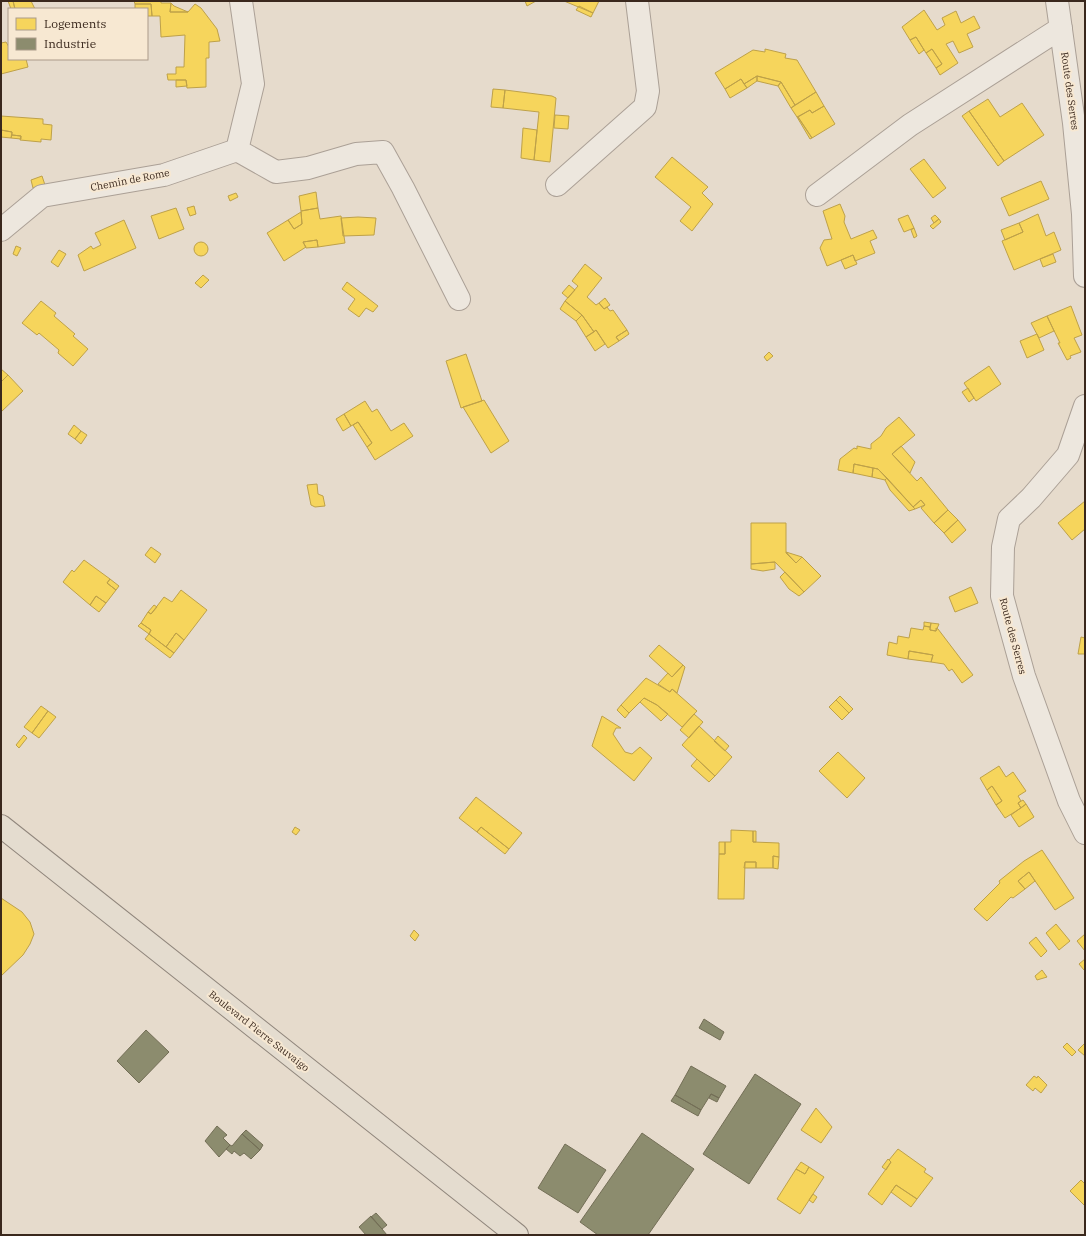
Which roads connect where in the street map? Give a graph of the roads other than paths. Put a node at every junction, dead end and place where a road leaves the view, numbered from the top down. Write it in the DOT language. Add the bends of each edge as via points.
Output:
graph roads {
  1 [pos="241,1"];
  2 [pos="637,1"];
  3 [pos="1057,1"];
  4 [pos="1061,28"];
  5 [pos="238,150"];
  6 [pos="557,185"];
  7 [pos="817,195"];
  8 [pos="1,230"];
  9 [pos="1085,276"];
  10 [pos="459,299"];
  11 [pos="1085,406"];
  12 [pos="1,826"];
  13 [pos="1085,834"];
  14 [pos="517,1235"];
  1 -- 5 [label="street" via="253,84"];
  2 -- 6 [label="street" via="648,91 645,107"];
  3 -- 4 [label="street, Route des Serres"];
  4 -- 7 [label="street" via="910,125"];
  4 -- 9 [label="street, Route des Serres" via="1083,214"];
  5 -- 8 [label="street, Chemin de Rome" via="164,175 42,196"];
  5 -- 10 [label="street" via="276,172 308,168 356,154 383,152"];
  11 -- 13 [label="street, Route des Serres" via="1068,455 1009,519 1003,547 1002,596 1024,676 1069,802"];
  12 -- 14 [label="main road, Boulevard Pierre Sauvaigo"];
}
